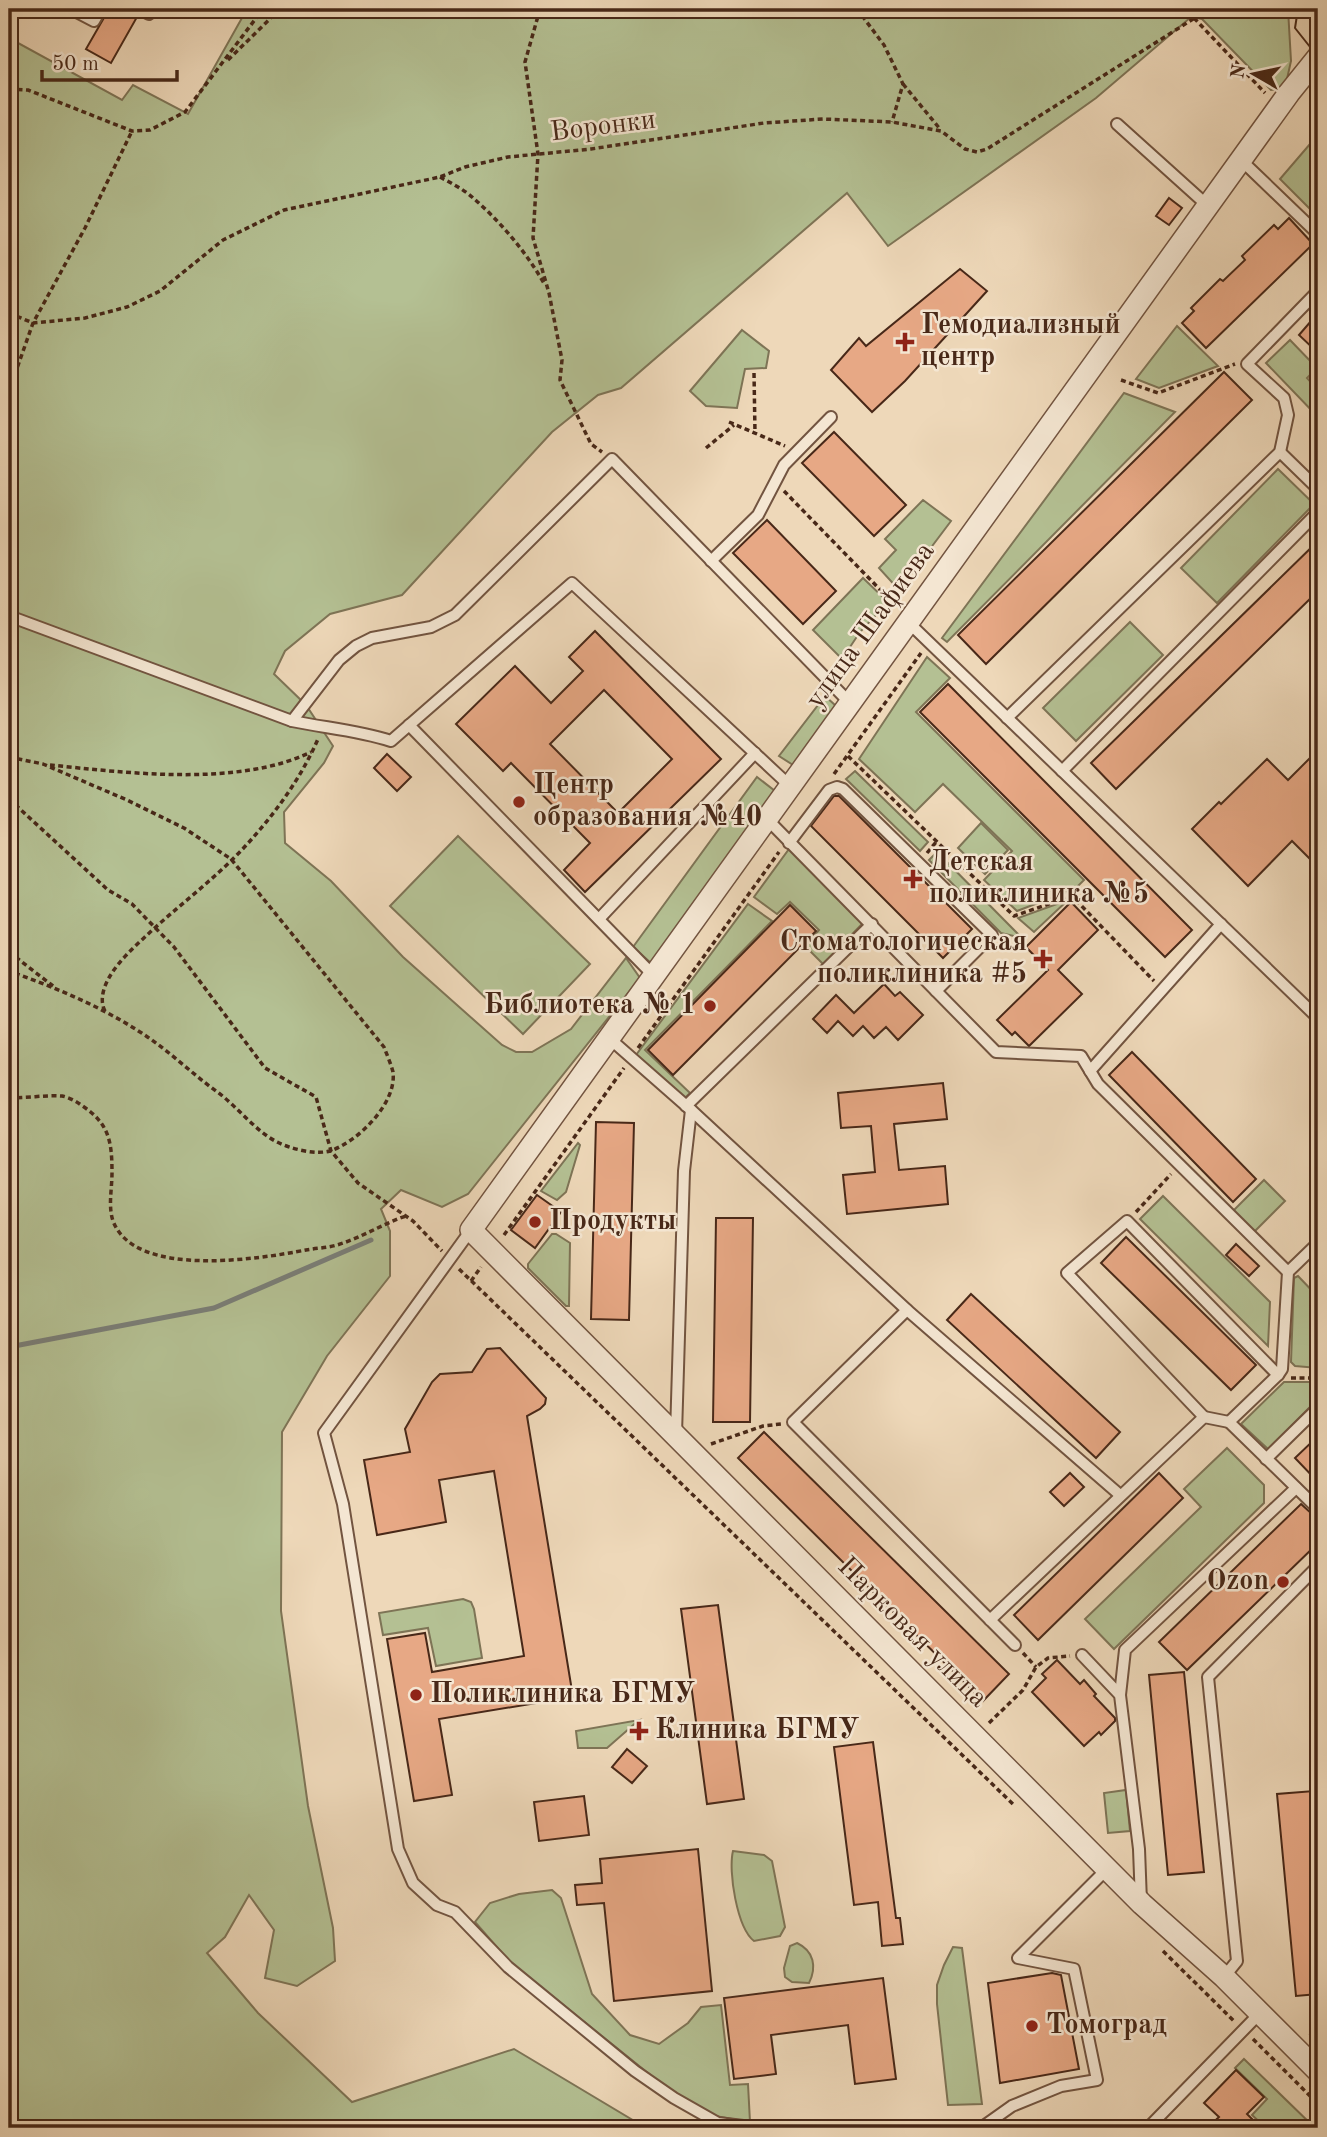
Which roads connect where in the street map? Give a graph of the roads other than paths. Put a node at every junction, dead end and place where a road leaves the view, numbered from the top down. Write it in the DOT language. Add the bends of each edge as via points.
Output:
graph roads {
  1 [pos="71,9"];
  2 [pos="101,9"];
  3 [pos="139,9"];
  4 [pos="149,15"];
  5 [pos="1314,70"];
  6 [pos="1117,124"];
  7 [pos="1241,160"];
  8 [pos="1208,206"];
  9 [pos="1318,234"];
  10 [pos="1316,297"];
  11 [pos="831,417"];
  12 [pos="1280,452"];
  13 [pos="1318,489"];
  14 [pos="1318,512"];
  15 [pos="711,561"];
  16 [pos="9,616"];
  17 [pos="909,621"];
  18 [pos="850,703"];
  19 [pos="1007,718"];
  20 [pos="292,721"];
  21 [pos="409,725"];
  22 [pos="755,753"];
  23 [pos="1062,771"];
  24 [pos="790,786"];
  25 [pos="767,819"];
  26 [pos="788,841"];
  27 [pos="599,919"];
  28 [pos="872,924"];
  29 [pos="1221,924"];
  30 [pos="653,976"];
  31 [pos="936,991"];
  32 [pos="1318,1018"];
  33 [pos="609,1038"];
  34 [pos="1090,1071"];
  35 [pos="689,1108"];
  36 [pos="471,1230"];
  37 [pos="1318,1243"];
  38 [pos="1288,1272"];
  39 [pos="907,1310"];
  40 [pos="1276,1377"];
  41 [pos="1318,1408"];
  42 [pos="1204,1417"];
  43 [pos="1229,1422"];
  44 [pos="676,1434"];
  45 [pos="1266,1459"];
  46 [pos="1296,1488"];
  47 [pos="1120,1495"];
  48 [pos="1318,1510"];
  49 [pos="1318,1566"];
  50 [pos="990,1619"];
  51 [pos="1015,1644"];
  52 [pos="1082,1655"];
  53 [pos="1120,1695"];
  54 [pos="1107,1869"];
  55 [pos="1142,1904"];
  56 [pos="1224,1977"];
  57 [pos="1260,2013"];
  58 [pos="1318,2070"];
  59 [pos="860,2128"];
  60 [pos="981,2128"];
  61 [pos="1148,2128"];
  1 -- 2 [label="lane" via="94,21"];
  3 -- 4 [label="lane"];
  5 -- 7 [label="street, улица Шафиева" via="1289,93"];
  6 -- 8 [label="lane"];
  7 -- 8 [label="street, улица Шафиева"];
  7 -- 9 [label="lane"];
  8 -- 17 [label="street, улица Шафиева"];
  10 -- 12 [label="lane" via="1247,364 1284,398 1288,415"];
  11 -- 15 [label="lane" via="784,465 758,515"];
  12 -- 13 [label="lane"];
  12 -- 19 [label="lane"];
  14 -- 23 [label="lane"];
  15 -- 18 [label="lane"];
  15 -- 20 [label="lane" via="612,459 455,615 431,627 372,638 356,646 339,660"];
  16 -- 20 [label="lane"];
  17 -- 18 [label="street, улица Шафиева"];
  17 -- 19 [label="lane"];
  18 -- 24 [label="street, улица Шафиева"];
  19 -- 23 [label="lane"];
  20 -- 21 [label="lane" via="391,741"];
  21 -- 22 [label="lane" via="572,583"];
  21 -- 27 [label="lane"];
  22 -- 24 [label="lane"];
  22 -- 27 [label="lane"];
  23 -- 29 [label="lane"];
  24 -- 25 [label="street, улица Шафиева"];
  25 -- 26 [label="lane"];
  25 -- 30 [label="street, улица Шафиева"];
  26 -- 28 [label="lane"];
  26 -- 31 [label="lane" via="829,790 843,789 992,934"];
  27 -- 30 [label="lane"];
  28 -- 31 [label="lane"];
  28 -- 35 [label="lane"];
  29 -- 32 [label="lane"];
  29 -- 34 [label="lane"];
  30 -- 33 [label="street, улица Шафиева"];
  31 -- 34 [label="lane" via="996,1052 1081,1056"];
  33 -- 35 [label="lane"];
  33 -- 36 [label="street, улица Шафиева"];
  34 -- 38 [label="lane"];
  35 -- 39 [label="lane"];
  35 -- 44 [label="lane"];
  36 -- 44 [label="street, Парковая улица"];
  36 -- 59 [label="lane" via="324,1433 343,1504 398,1849 413,1883 437,1905 455,1912 508,1967 674,2098 718,2123 760,2128"];
  37 -- 38 [label="lane"];
  38 -- 40 [label="lane" via="1282,1369"];
  39 -- 47 [label="lane"];
  39 -- 50 [label="lane" via="793,1422"];
  40 -- 42 [label="lane" via="1127,1221 1067,1273"];
  40 -- 43 [label="lane"];
  41 -- 45 [label="lane"];
  42 -- 43 [label="lane"];
  42 -- 47 [label="lane"];
  43 -- 45 [label="lane"];
  44 -- 54 [label="street, Парковая улица"];
  45 -- 46 [label="lane"];
  46 -- 48 [label="lane"];
  46 -- 53 [label="lane" via="1125,1650"];
  47 -- 50 [label="lane"];
  49 -- 56 [label="lane" via="1208,1677 1237,1961"];
  50 -- 51 [label="lane"];
  52 -- 53 [label="lane"];
  53 -- 55 [label="lane"];
  54 -- 55 [label="street, Парковая улица"];
  54 -- 60 [label="lane" via="1018,1958 1074,1969 1097,2080 1061,2086 1024,2101"];
  55 -- 56 [label="street, Парковая улица"];
  56 -- 57 [label="street, Парковая улица"];
  57 -- 58 [label="street, Парковая улица"];
  57 -- 61 [label="lane"];
}
